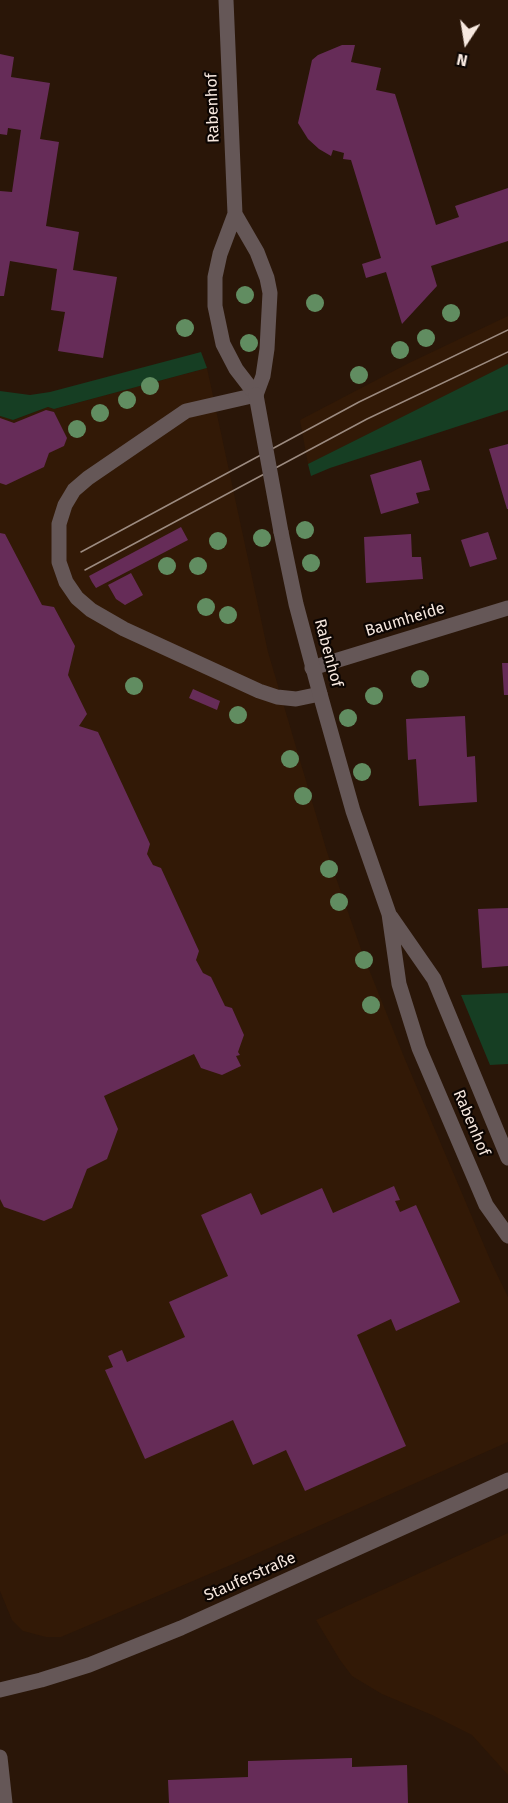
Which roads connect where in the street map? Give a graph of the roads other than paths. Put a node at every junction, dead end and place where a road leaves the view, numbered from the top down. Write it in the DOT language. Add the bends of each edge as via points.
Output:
graph roads {
  1 [pos="226,0"];
  2 [pos="235,214"];
  3 [pos="256,395"];
  4 [pos="508,608"];
  5 [pos="312,668"];
  6 [pos="320,694"];
  7 [pos="389,914"];
  8 [pos="508,1158"];
  9 [pos="508,1236"];
  10 [pos="508,1479"];
  11 [pos="0,1690"];
  12 [pos="0,1757"];
  13 [pos="5,1803"];
  1 -- 2 [label="street, Rabenhof"];
  2 -- 3 [label="street, Rabenhof" via="257,252 270,293 267,349"];
  2 -- 3 [label="street, Rabenhof" via="220,254 215,306 223,344"];
  3 -- 5 [label="street, Rabenhof, bridge" via="281,532"];
  3 -- 6 [label="street" via="186,411 88,478 65,505 59,524 59,562 77,598 124,629 277,697 296,699"];
  4 -- 5 [label="street, Baumheide"];
  5 -- 6 [label="street, Rabenhof"];
  6 -- 7 [label="street, Rabenhof" via="353,811"];
  7 -- 8 [label="street, Rabenhof" via="434,979"];
  7 -- 9 [label="street, Rabenhof" via="399,984 419,1048 486,1205"];
  10 -- 11 [label="street, Stauferstraße" via="181,1628 89,1665"];
  12 -- 13 [label="street"];
}
